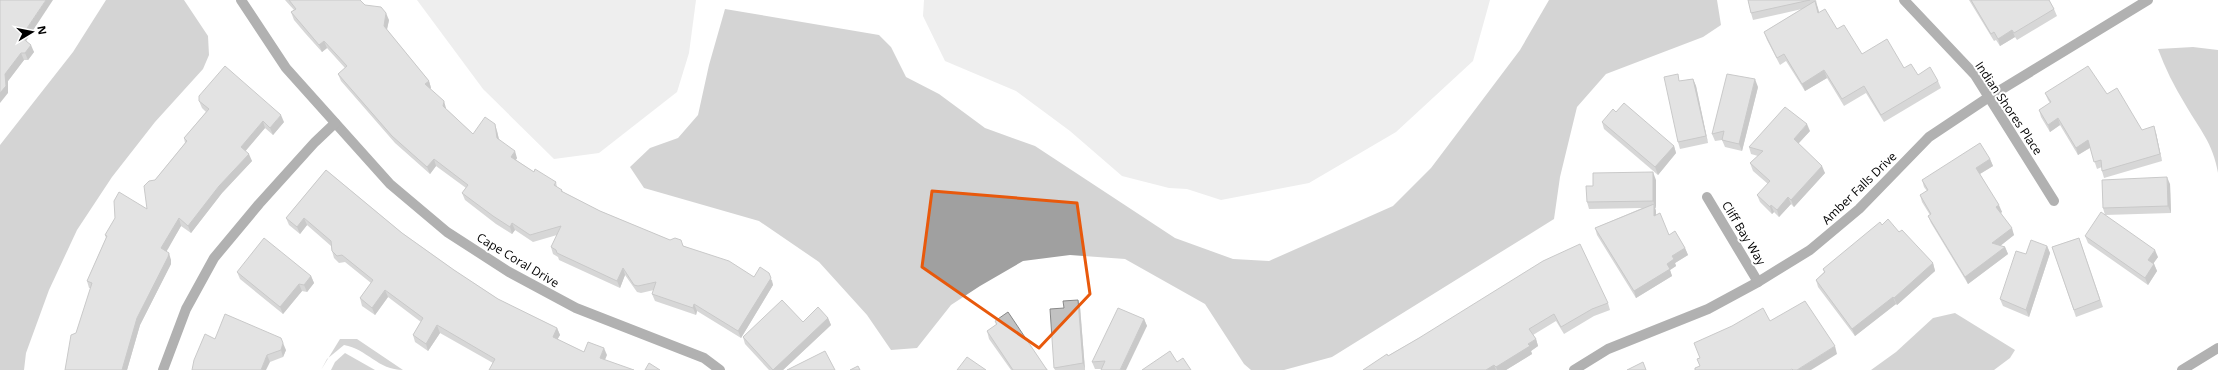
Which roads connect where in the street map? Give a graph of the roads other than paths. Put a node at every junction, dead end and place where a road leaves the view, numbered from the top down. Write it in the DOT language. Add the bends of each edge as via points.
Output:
graph roads {
  1 [pos="241,0"];
  2 [pos="1904,0"];
  3 [pos="2148,0"];
  4 [pos="1989,97"];
  5 [pos="335,123"];
  6 [pos="1707,197"];
  7 [pos="2054,201"];
  8 [pos="1758,282"];
  9 [pos="2218,348"];
  10 [pos="163,370"];
  11 [pos="720,370"];
  12 [pos="1574,370"];
  13 [pos="2182,370"];
  1 -- 5 [label="street, Cape Coral Drive" via="286,68"];
  2 -- 4 [label="street, Indian Shores Place" via="1975,75"];
  3 -- 4 [label="street, Amber Falls Drive"];
  4 -- 7 [label="street, Indian Shores Place"];
  4 -- 8 [label="street, Amber Falls Drive" via="1929,137 1859,209 1810,250"];
  5 -- 10 [label="street" via="259,204 214,258 186,309"];
  5 -- 11 [label="street, Cape Coral Drive" via="390,184 448,232 509,272 576,308 704,358"];
  6 -- 8 [label="street, Cliff Bay Way"];
  8 -- 12 [label="street, Amber Falls Drive" via="1708,309 1608,349"];
  9 -- 13 [label="street"];
}
